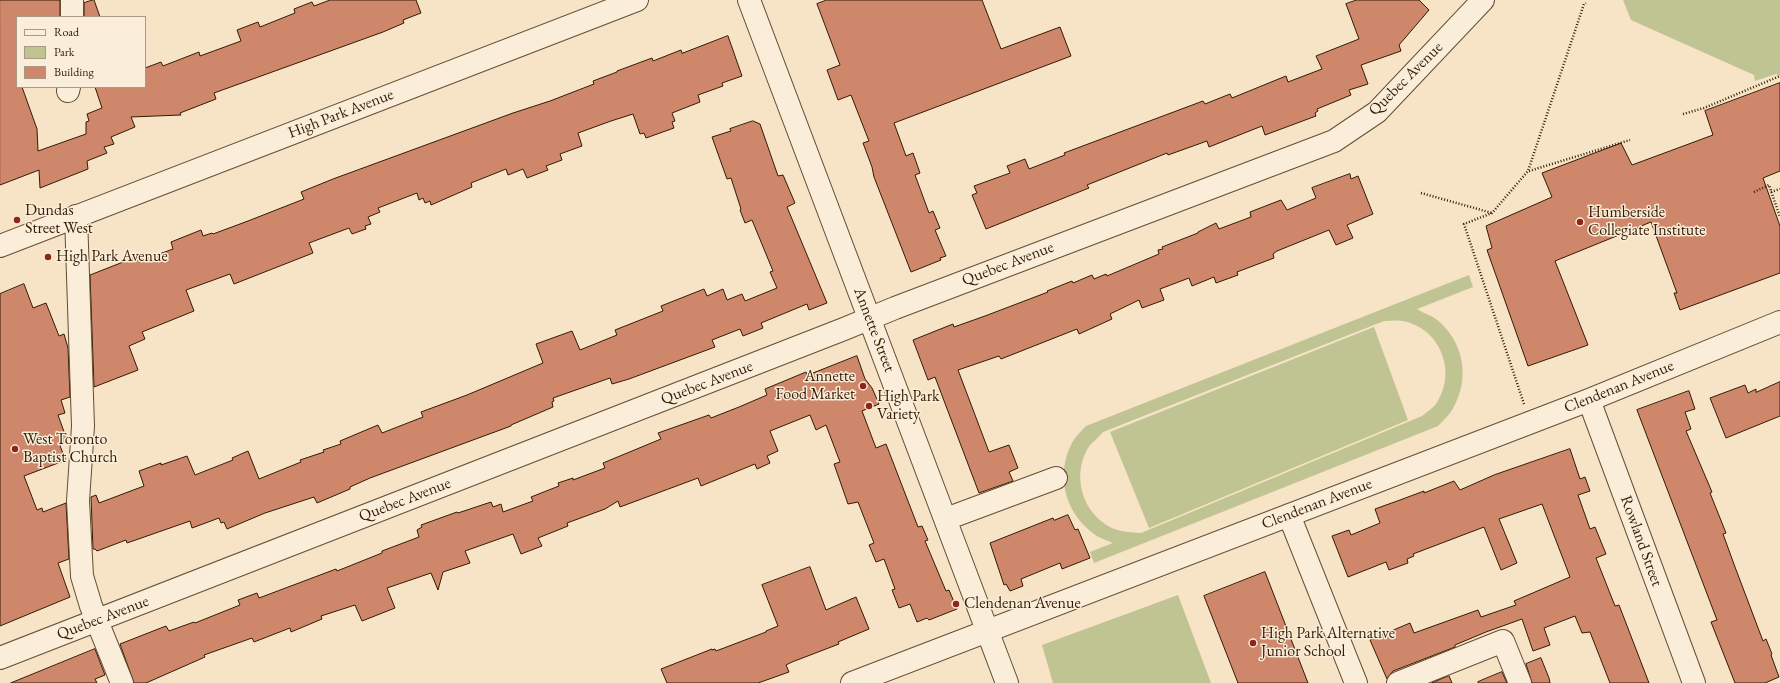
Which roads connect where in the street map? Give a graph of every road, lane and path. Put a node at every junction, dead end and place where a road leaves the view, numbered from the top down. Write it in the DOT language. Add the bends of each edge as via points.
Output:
graph roads {
  1 [pos="72,0"];
  2 [pos="637,0"];
  3 [pos="749,0"];
  4 [pos="1483,0"];
  5 [pos="1586,3"];
  6 [pos="72,16"];
  7 [pos="1780,76"];
  8 [pos="1683,114"];
  9 [pos="1630,140"];
  10 [pos="1528,171"];
  11 [pos="1780,189"];
  12 [pos="1754,192"];
  13 [pos="1771,192"];
  14 [pos="1421,193"];
  15 [pos="1492,213"];
  16 [pos="76,216"];
  17 [pos="1780,218"];
  18 [pos="0,246"];
  19 [pos="869,319"];
  20 [pos="1780,322"];
  21 [pos="1589,400"];
  22 [pos="1525,407"];
  23 [pos="1056,478"];
  24 [pos="1289,514"];
  25 [pos="946,519"];
  26 [pos="96,620"];
  27 [pos="988,631"];
  28 [pos="0,658"];
  29 [pos="122,683"];
  30 [pos="852,683"];
  31 [pos="1007,683"];
  32 [pos="1356,683"];
  33 [pos="1398,683"];
  34 [pos="1520,683"];
  35 [pos="1694,683"];
  1 -- 6 [label="street"];
  2 -- 16 [label="street, High Park Avenue"];
  3 -- 19 [label="street, Annette Street"];
  4 -- 19 [label="street, Quebec Avenue" via="1377,112 1334,141"];
  5 -- 10 [label="path"];
  7 -- 8 [label="path" via="1704,108"];
  9 -- 10 [label="path"];
  10 -- 15 [label="path"];
  11 -- 13 [label="path"];
  12 -- 13 [label="path" via="1769,186"];
  13 -- 17 [label="path"];
  14 -- 15 [label="path"];
  15 -- 22 [label="path" via="1464,224"];
  16 -- 18 [label="street, High Park Avenue"];
  16 -- 26 [label="street" via="83,426 78,501 82,576"];
  19 -- 25 [label="street, Annette Street"];
  19 -- 26 [label="street, Quebec Avenue"];
  20 -- 21 [label="street, Clendenan Avenue"];
  21 -- 24 [label="street, Clendenan Avenue"];
  21 -- 35 [label="street, Rowland Street"];
  23 -- 25 [label="street"];
  24 -- 27 [label="street, Clendenan Avenue"];
  24 -- 32 [label="street"];
  25 -- 27 [label="street, Annette Street"];
  26 -- 28 [label="street, Quebec Avenue"];
  26 -- 29 [label="street"];
  27 -- 30 [label="street, Clendenan Avenue"];
  27 -- 31 [label="street, Annette Street"];
  33 -- 34 [label="street" via="1503,641"];
}
